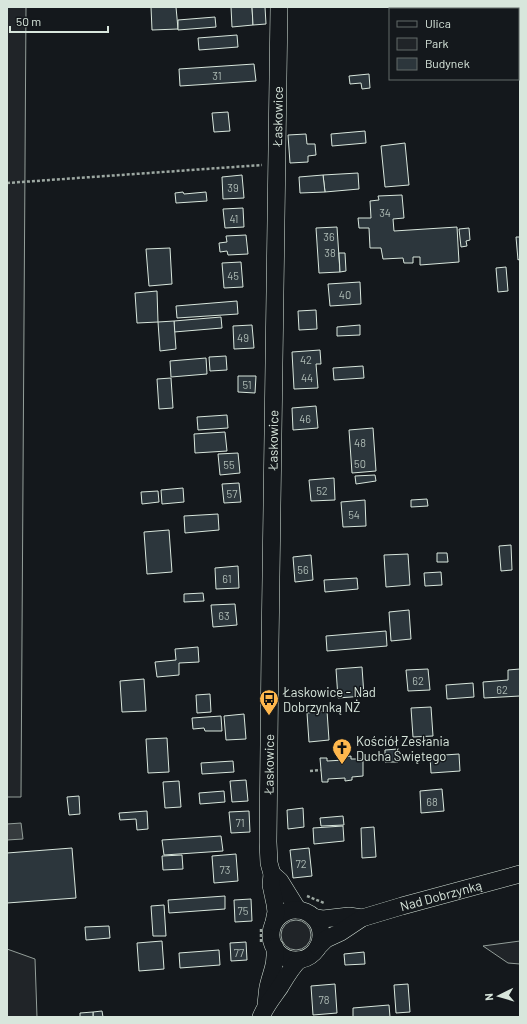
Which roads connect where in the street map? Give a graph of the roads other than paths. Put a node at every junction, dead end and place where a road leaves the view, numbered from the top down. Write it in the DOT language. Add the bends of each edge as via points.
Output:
graph roads {
  1 [pos="279,7"];
  2 [pos="272,874"];
  3 [pos="520,874"];
  4 [pos="304,907"];
  5 [pos="362,918"];
  6 [pos="268,922"];
  7 [pos="267,946"];
  8 [pos="318,947"];
  9 [pos="298,960"];
  10 [pos="264,1011"];
  1 -- 2 [label="street, Łaskowice" via="268,842"];
  2 -- 4 [label="street"];
  2 -- 6 [label="street, Łaskowice" via="271,885 276,912"];
  3 -- 5 [label="street, Nad Dobrzynką"];
  4 -- 5 [label="street, Nad Dobrzynką" via="323,919 349,916"];
  4 -- 6 [label="street" via="287,911"];
  4 -- 8 [label="street" via="320,928"];
  5 -- 8 [label="street, Nad Dobrzynką" via="326,939"];
  6 -- 7 [label="street, Łaskowice" via="272,943"];
  7 -- 9 [label="street" via="285,957"];
  7 -- 10 [label="street" via="276,958"];
  8 -- 9 [label="street, Nad Dobrzynką" via="310,956"];
  9 -- 10 [label="street"];
}
